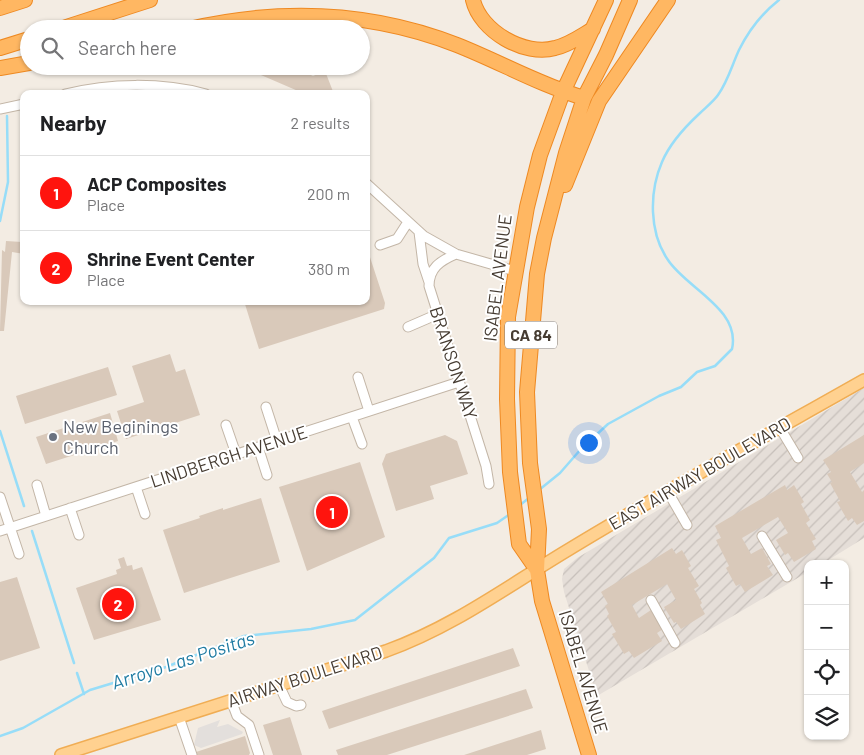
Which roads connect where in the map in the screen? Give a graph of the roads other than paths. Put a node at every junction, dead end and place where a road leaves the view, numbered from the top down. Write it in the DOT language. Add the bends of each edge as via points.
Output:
graph roads {
  1 [pos="25,0"];
  2 [pos="150,0"];
  3 [pos="473,0"];
  4 [pos="606,0"];
  5 [pos="630,0"];
  6 [pos="668,0"];
  7 [pos="0,8"];
  8 [pos="88,20"];
  9 [pos="242,20"];
  10 [pos="367,20"];
  11 [pos="370,21"];
  12 [pos="593,29"];
  13 [pos="20,42"];
  14 [pos="0,48"];
  15 [pos="20,65"];
  16 [pos="0,68"];
  17 [pos="110,90"];
  18 [pos="174,90"];
  19 [pos="564,92"];
  20 [pos="584,98"];
  21 [pos="20,105"];
  22 [pos="0,109"];
  23 [pos="370,187"];
  24 [pos="551,209"];
  25 [pos="408,222"];
  26 [pos="419,232"];
  27 [pos="380,245"];
  28 [pos="456,254"];
  29 [pos="515,271"];
  30 [pos="429,282"];
  31 [pos="438,314"];
  32 [pos="408,326"];
  33 [pos="358,377"];
  34 [pos="864,380"];
  35 [pos="459,382"];
  36 [pos="266,407"];
  37 [pos="369,411"];
  38 [pos="352,417"];
  39 [pos="226,425"];
  40 [pos="780,428"];
  41 [pos="277,441"];
  42 [pos="362,444"];
  43 [pos="258,447"];
  44 [pos="236,454"];
  45 [pos="798,458"];
  46 [pos="267,474"];
  47 [pos="489,484"];
  48 [pos="37,485"];
  49 [pos="136,487"];
  50 [pos="668,492"];
  51 [pos="0,497"];
  52 [pos="70,508"];
  53 [pos="145,514"];
  54 [pos="46,516"];
  55 [pos="686,526"];
  56 [pos="10,527"];
  57 [pos="0,532"];
  58 [pos="79,535"];
  59 [pos="762,536"];
  60 [pos="19,554"];
  61 [pos="537,570"];
  62 [pos="787,577"];
  63 [pos="651,600"];
  64 [pos="675,643"];
  65 [pos="279,685"];
  66 [pos="232,700"];
  67 [pos="301,705"];
  68 [pos="180,717"];
  69 [pos="61,755"];
  70 [pos="192,755"];
  71 [pos="259,755"];
  72 [pos="589,755"];
  1 -- 7 [label="highway"];
  2 -- 8 [label="highway"];
  3 -- 12 [label="highway" via="485,24 529,48 554,48"];
  4 -- 12 [label="highway, ISABEL AVENUE / CA 84"];
  5 -- 20 [label="highway, ISABEL AVENUE / CA 84"];
  6 -- 24 [label="highway" via="599,101 558,201"];
  9 -- 10 [label="highway" via="316,15"];
  11 -- 19 [label="highway" via="456,45"];
  12 -- 19 [label="highway, ISABEL AVENUE / CA 84"];
  13 -- 14 [label="highway"];
  15 -- 16 [label="highway"];
  17 -- 18 [label="street" via="152,86"];
  19 -- 20 [label="highway"];
  19 -- 29 [label="highway, ISABEL AVENUE / CA 84" via="540,154 526,207"];
  20 -- 24 [label="highway, ISABEL AVENUE / CA 84"];
  21 -- 22 [label="street"];
  23 -- 25 [label="street"];
  24 -- 61 [label="highway, ISABEL AVENUE / CA 84" via="537,274 526,392 530,463 539,529"];
  25 -- 26 [label="street"];
  25 -- 27 [label="street" via="397,239"];
  26 -- 28 [label="street"];
  26 -- 30 [label="street"];
  28 -- 29 [label="street"];
  28 -- 30 [label="street, BRANSON WAY" via="433,269"];
  29 -- 61 [label="highway, ISABEL AVENUE / CA 84" via="508,317 510,472 519,544"];
  30 -- 31 [label="street, BRANSON WAY"];
  31 -- 32 [label="street"];
  31 -- 35 [label="street, BRANSON WAY"];
  33 -- 37 [label="street"];
  34 -- 40 [label="main road, EAST AIRWAY BOULEVARD"];
  35 -- 37 [label="street, LINDBERGH AVENUE"];
  35 -- 47 [label="street, BRANSON WAY"];
  36 -- 41 [label="street"];
  37 -- 38 [label="street, LINDBERGH AVENUE"];
  38 -- 41 [label="street, LINDBERGH AVENUE"];
  38 -- 42 [label="street"];
  39 -- 44 [label="street"];
  40 -- 45 [label="street"];
  40 -- 50 [label="main road, EAST AIRWAY BOULEVARD"];
  41 -- 43 [label="street, LINDBERGH AVENUE"];
  43 -- 44 [label="street, LINDBERGH AVENUE"];
  43 -- 46 [label="street"];
  44 -- 49 [label="street, LINDBERGH AVENUE"];
  48 -- 54 [label="street"];
  49 -- 52 [label="street, LINDBERGH AVENUE"];
  49 -- 53 [label="street"];
  50 -- 55 [label="street"];
  50 -- 61 [label="main road, EAST AIRWAY BOULEVARD"];
  51 -- 56 [label="street"];
  52 -- 54 [label="street, LINDBERGH AVENUE"];
  52 -- 58 [label="street"];
  54 -- 56 [label="street, LINDBERGH AVENUE"];
  56 -- 57 [label="street, LINDBERGH AVENUE"];
  56 -- 60 [label="street"];
  59 -- 62 [label="street"];
  61 -- 65 [label="main road, AIRWAY BOULEVARD" via="486,603 424,636"];
  61 -- 72 [label="highway, ISABEL AVENUE / CA 84" via="550,633"];
  63 -- 64 [label="street"];
  65 -- 66 [label="main road, AIRWAY BOULEVARD"];
  65 -- 67 [label="street" via="287,702"];
  66 -- 68 [label="main road, AIRWAY BOULEVARD"];
  66 -- 71 [label="street" via="237,716 249,724"];
  68 -- 69 [label="main road, AIRWAY BOULEVARD"];
  68 -- 70 [label="street"];
}
